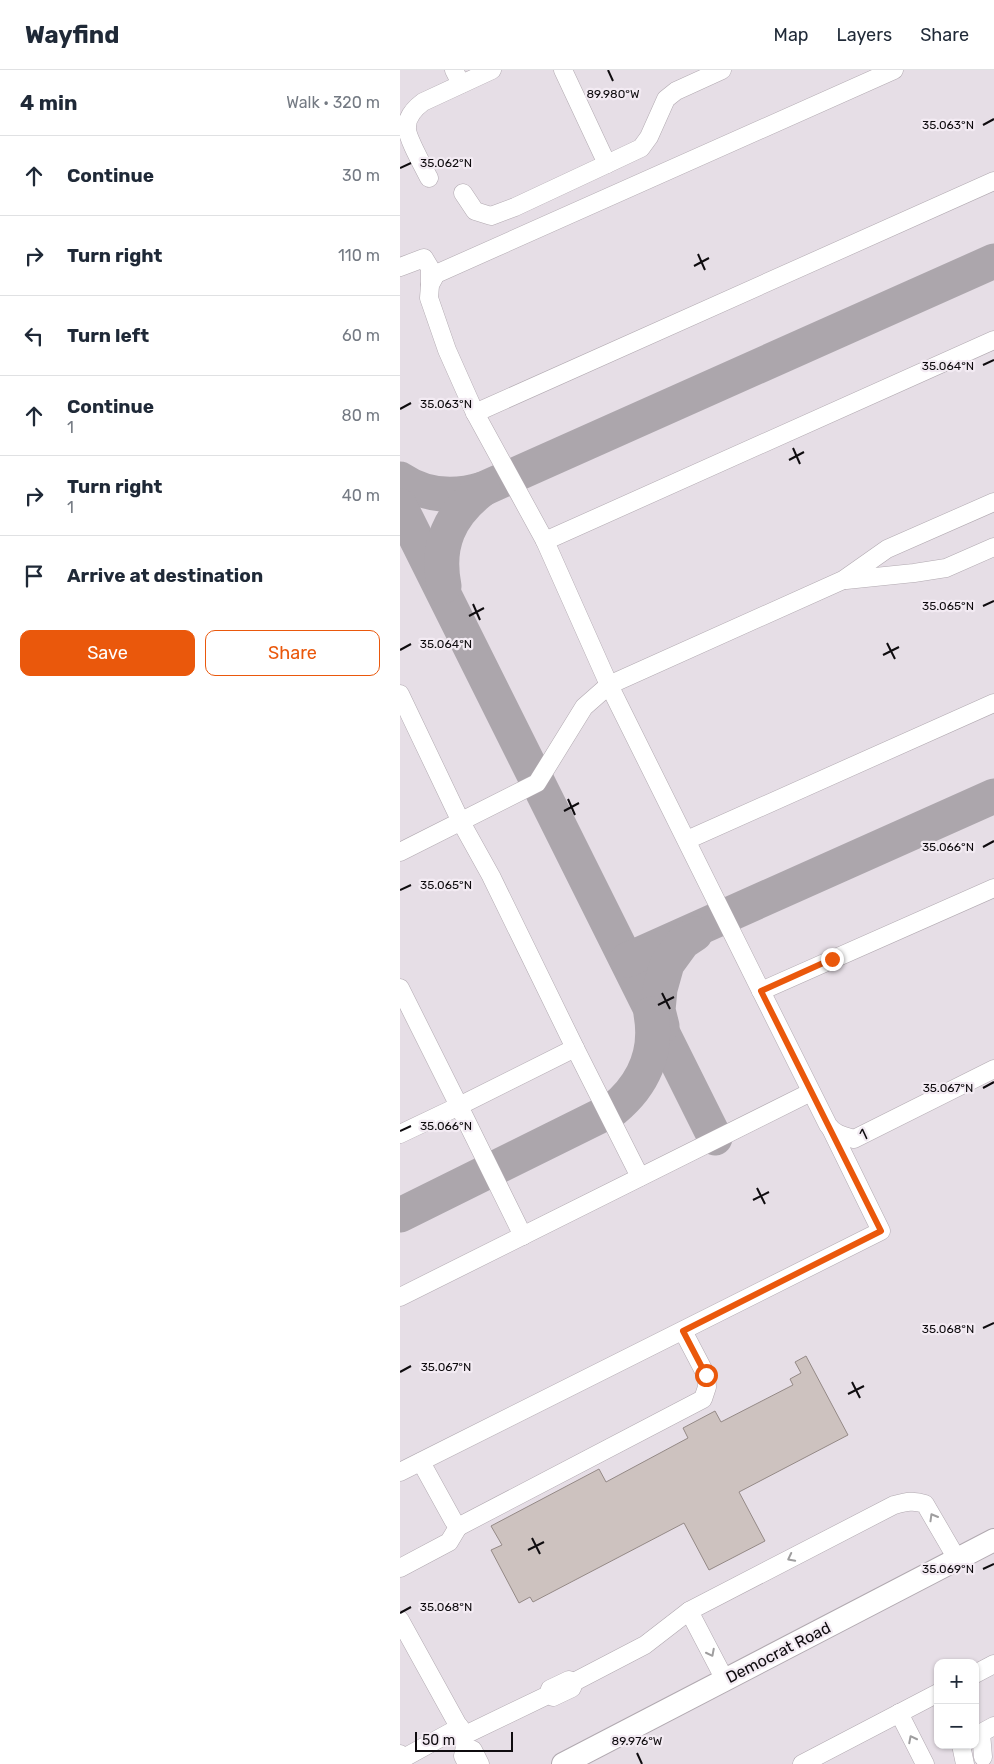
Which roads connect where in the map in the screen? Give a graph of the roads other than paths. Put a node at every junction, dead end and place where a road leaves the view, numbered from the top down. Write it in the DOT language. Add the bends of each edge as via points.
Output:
graph roads {
  1 [pos="492,70"];
  2 [pos="563,70"];
  3 [pos="722,70"];
  4 [pos="894,70"];
  5 [pos="458,77"];
  6 [pos="607,164"];
  7 [pos="429,178"];
  8 [pos="994,181"];
  9 [pos="463,193"];
  10 [pos="400,267"];
  11 [pos="430,285"];
  12 [pos="994,340"];
  13 [pos="475,413"];
  14 [pos="994,502"];
  15 [pos="545,541"];
  16 [pos="994,547"];
  17 [pos="843,580"];
  18 [pos="609,685"];
  19 [pos="400,694"];
  20 [pos="994,703"];
  21 [pos="461,822"];
  22 [pos="686,840"];
  23 [pos="400,852"];
  24 [pos="994,888"];
  25 [pos="400,988"];
  26 [pos="761,991"];
  27 [pos="575,1048"];
  28 [pos="994,1069"];
  29 [pos="811,1092"];
  30 [pos="459,1106"];
  31 [pos="832,1131"];
  32 [pos="400,1134"];
  33 [pos="640,1177"];
  34 [pos="524,1236"];
  35 [pos="400,1297"];
  36 [pos="683,1331"];
  37 [pos="421,1462"];
  38 [pos="400,1472"];
  39 [pos="458,1527"];
  40 [pos="994,1540"];
  41 [pos="957,1559"];
  42 [pos="400,1568"];
  43 [pos="689,1611"];
  44 [pos="400,1620"];
  45 [pos="994,1664"];
  46 [pos="979,1672"];
  47 [pos="725,1680"];
  48 [pos="934,1695"];
  49 [pos="899,1713"];
  50 [pos="994,1726"];
  51 [pos="464,1744"];
  52 [pos="962,1749"];
  53 [pos="400,1754"];
  54 [pos="982,1757"];
  55 [pos="805,1763"];
  56 [pos="480,1764"];
  57 [pos="563,1764"];
  58 [pos="926,1764"];
  59 [pos="966,1764"];
  1 -- 5 [label="street"];
  2 -- 6 [label="street"];
  3 -- 6 [label="street" via="676,91 666,99 641,148"];
  4 -- 11 [label="street" via="436,274"];
  5 -- 7 [label="street" via="416,107 409,117 406,128"];
  6 -- 9 [label="street" via="491,216 475,211"];
  8 -- 13 [label="street"];
  10 -- 11 [label="street" via="424,258 430,268"];
  11 -- 13 [label="street" via="429,298 447,350"];
  12 -- 15 [label="street"];
  13 -- 15 [label="street"];
  14 -- 17 [label="street" via="887,550"];
  15 -- 18 [label="street"];
  16 -- 17 [label="street" via="937,570"];
  17 -- 18 [label="street"];
  18 -- 21 [label="street" via="584,707 537,783"];
  18 -- 22 [label="street"];
  19 -- 21 [label="street"];
  20 -- 22 [label="street"];
  21 -- 23 [label="street"];
  21 -- 27 [label="street"];
  22 -- 26 [label="street"];
  24 -- 26 [label="street"];
  25 -- 30 [label="street"];
  26 -- 29 [label="street"];
  27 -- 30 [label="street"];
  27 -- 33 [label="street"];
  28 -- 31 [label="street, 1" via="854,1139"];
  29 -- 31 [label="street"];
  29 -- 33 [label="street"];
  30 -- 32 [label="street"];
  30 -- 34 [label="street"];
  31 -- 36 [label="street" via="881,1231"];
  33 -- 34 [label="street"];
  34 -- 35 [label="street"];
  36 -- 37 [label="street"];
  36 -- 39 [label="street" via="706,1375 703,1399"];
  37 -- 38 [label="street"];
  37 -- 39 [label="street"];
  39 -- 42 [label="street" via="449,1542"];
  40 -- 41 [label="main road, Democrat Road"];
  41 -- 43 [label="street, one-way" via="925,1504 908,1501 894,1505"];
  41 -- 47 [label="main road, Democrat Road"];
  43 -- 47 [label="street, one-way"];
  43 -- 51 [label="street" via="645,1645 574,1682 572,1688 554,1697 548,1695"];
  44 -- 51 [label="street"];
  45 -- 46 [label="street"];
  47 -- 57 [label="main road, Democrat Road"];
  48 -- 49 [label="street"];
  49 -- 55 [label="street"];
  58 -- 49 [label="street, one-way"];
  50 -- 54 [label="street" via="981,1733"];
  51 -- 53 [label="street" via="402,1759"];
  51 -- 56 [label="street" via="473,1750"];
  52 -- 59 [label="street"];
}
